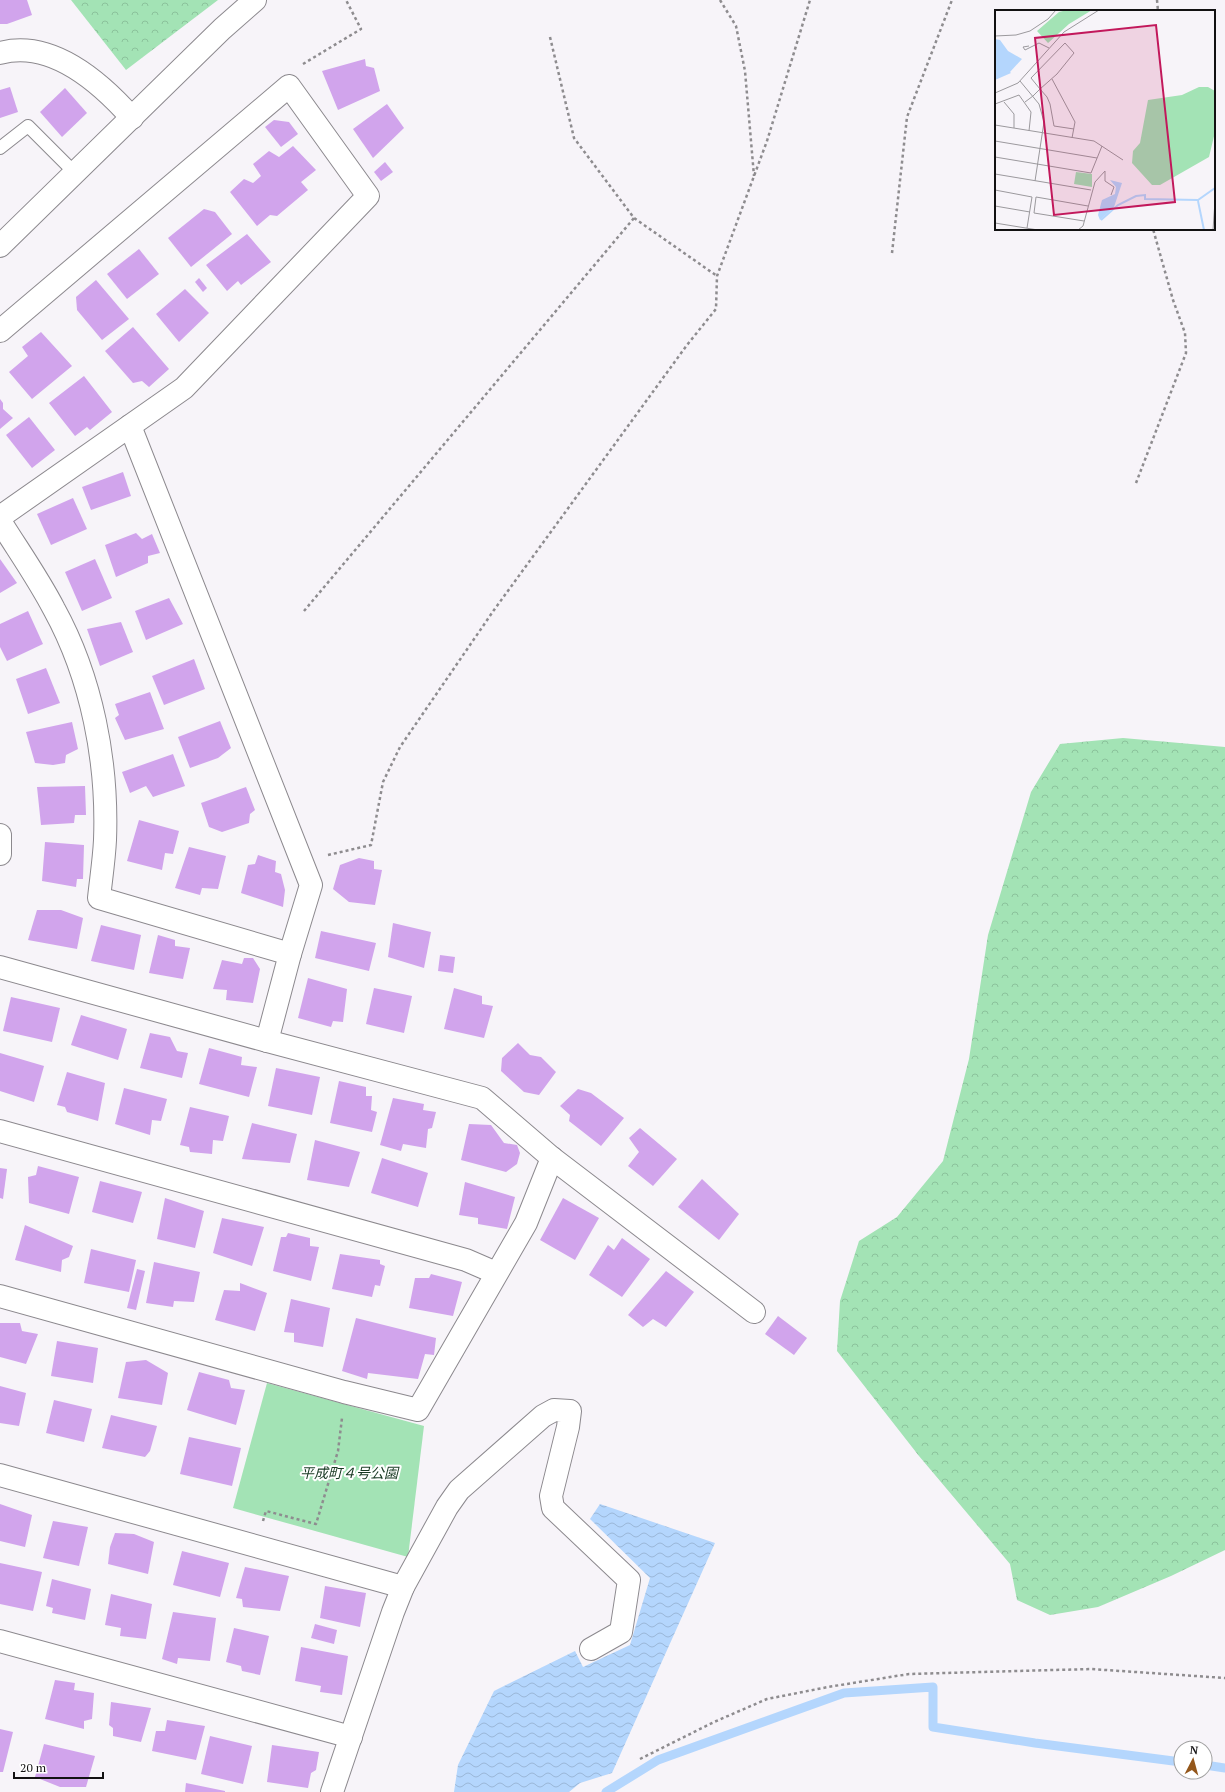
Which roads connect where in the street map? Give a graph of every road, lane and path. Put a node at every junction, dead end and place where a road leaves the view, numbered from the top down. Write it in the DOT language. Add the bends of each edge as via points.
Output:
graph roads {
  1 [pos="255,0"];
  2 [pos="346,0"];
  3 [pos="720,0"];
  4 [pos="810,0"];
  5 [pos="952,0"];
  6 [pos="1157,0"];
  7 [pos="1158,10"];
  8 [pos="550,37"];
  9 [pos="0,53"];
  10 [pos="289,86"];
  11 [pos="132,118"];
  12 [pos="0,148"];
  13 [pos="75,174"];
  14 [pos="754,177"];
  15 [pos="634,218"];
  16 [pos="1153,230"];
  17 [pos="0,246"];
  18 [pos="892,253"];
  19 [pos="717,276"];
  20 [pos="0,331"];
  21 [pos="130,426"];
  22 [pos="1136,483"];
  23 [pos="0,516"];
  24 [pos="0,520"];
  25 [pos="304,611"];
  26 [pos="0,835"];
  27 [pos="0,854"];
  28 [pos="302,861"];
  29 [pos="290,954"];
  30 [pos="0,967"];
  31 [pos="267,1041"];
  32 [pos="0,1131"];
  33 [pos="552,1158"];
  34 [pos="496,1273"];
  35 [pos="0,1296"];
  36 [pos="754,1312"];
  37 [pos="344,1392"];
  38 [pos="0,1474"];
  39 [pos="262,1526"];
  40 [pos="403,1587"];
  41 [pos="0,1641"];
  42 [pos="591,1649"];
  43 [pos="1225,1678"];
  44 [pos="350,1737"];
  45 [pos="640,1759"];
  46 [pos="332,1792"];
  1 -- 11 [label="street"];
  2 -- 10 [label="path" via="361,29 299,67"];
  3 -- 14 [label="path" via="736,26 745,71"];
  4 -- 14 [label="path"];
  5 -- 18 [label="path" via="907,117"];
  6 -- 7 [label="path"];
  8 -- 15 [label="path" via="574,138"];
  9 -- 11 [label="street" via="18,50 54,56 89,77 118,101"];
  10 -- 20 [label="street"];
  10 -- 21 [label="street" via="368,196 184,388"];
  11 -- 13 [label="street"];
  12 -- 13 [label="lane" via="28,126"];
  13 -- 17 [label="street"];
  14 -- 19 [label="path"];
  15 -- 19 [label="path"];
  15 -- 25 [label="path"];
  16 -- 22 [label="path" via="1185,333 1186,352"];
  19 -- 28 [label="path" via="716,308 504,597 400,747 383,782 371,844"];
  21 -- 23 [label="street"];
  21 -- 28 [label="street"];
  24 -- 29 [label="street" via="54,609 74,655 94,716 105,790 105,841 99,898"];
  26 -- 27 [label="street"];
  28 -- 29 [label="street" via="311,885"];
  29 -- 31 [label="street"];
  30 -- 31 [label="street"];
  31 -- 33 [label="street" via="482,1098"];
  32 -- 34 [label="street" via="466,1260"];
  33 -- 34 [label="street" via="526,1223"];
  33 -- 36 [label="street"];
  34 -- 37 [label="street" via="418,1410"];
  35 -- 37 [label="street"];
  37 -- 39 [label="path" via="338,1451 316,1524 266,1511"];
  38 -- 40 [label="street"];
  40 -- 42 [label="street" via="459,1490 543,1416 554,1410 570,1411 551,1496 553,1508 629,1580 621,1632"];
  40 -- 44 [label="street"];
  41 -- 44 [label="street"];
  43 -- 45 [label="path" via="1091,1669 909,1674 767,1700 714,1722"];
  44 -- 46 [label="street"];
}
